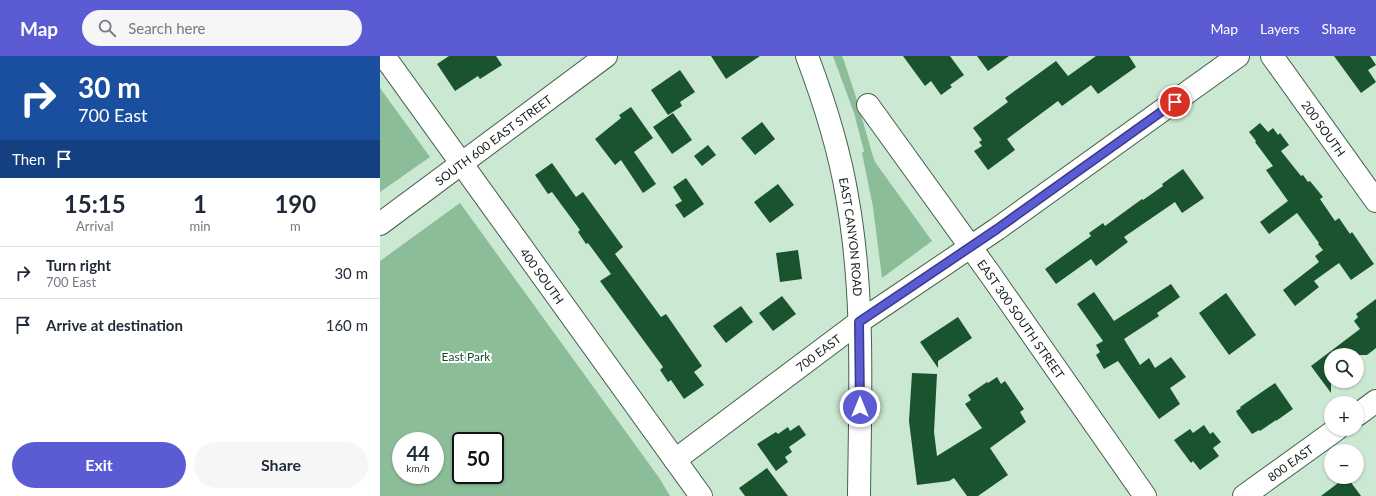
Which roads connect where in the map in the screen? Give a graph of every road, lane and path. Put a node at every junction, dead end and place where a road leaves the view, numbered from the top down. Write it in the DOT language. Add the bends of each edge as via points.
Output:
graph roads {
  1 [pos="384,56"];
  2 [pos="606,56"];
  3 [pos="806,56"];
  4 [pos="1238,56"];
  5 [pos="1272,56"];
  6 [pos="868,105"];
  7 [pos="462,164"];
  8 [pos="1376,201"];
  9 [pos="380,224"];
  10 [pos="971,247"];
  11 [pos="859,322"];
  12 [pos="1376,401"];
  13 [pos="1364,410"];
  14 [pos="1327,436"];
  15 [pos="675,460"];
  16 [pos="701,496"];
  17 [pos="858,496"];
  18 [pos="1145,496"];
  19 [pos="1244,496"];
  1 -- 7 [label="street, 400 SOUTH"];
  2 -- 7 [label="street, SOUTH 600 EAST STREET"];
  3 -- 11 [label="street, EAST CANYON ROAD" via="825,106 841,164 852,229"];
  4 -- 10 [label="street, 700 EAST"];
  5 -- 8 [label="street, 200 SOUTH"];
  6 -- 10 [label="street, EAST 300 SOUTH STREET"];
  7 -- 9 [label="street, SOUTH 600 EAST STREET"];
  7 -- 15 [label="street, 400 SOUTH"];
  10 -- 11 [label="street, 700 EAST"];
  10 -- 18 [label="street, EAST 300 SOUTH STREET"];
  11 -- 15 [label="street, 700 EAST"];
  11 -- 17 [label="street, EAST CANYON ROAD"];
  12 -- 13 [label="street"];
  14 -- 19 [label="street, 800 EAST"];
  15 -- 16 [label="street, 400 SOUTH"];
}
